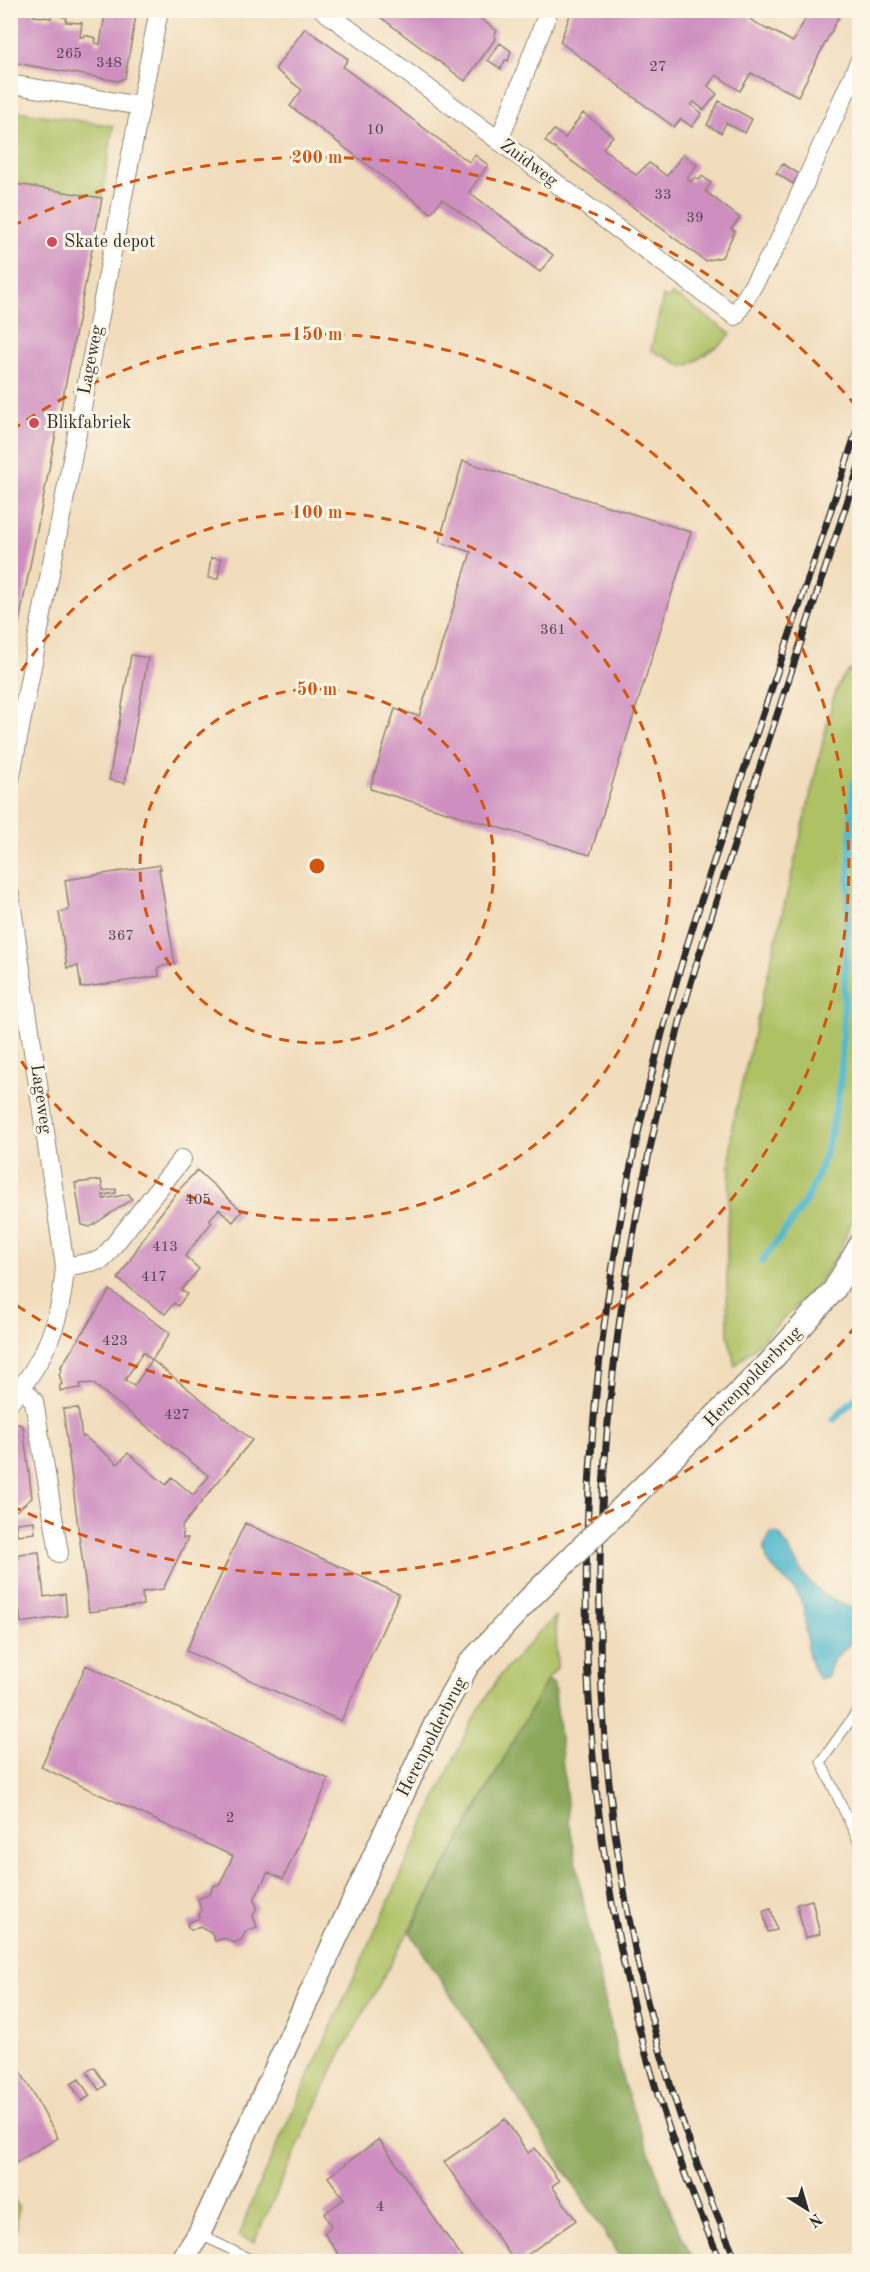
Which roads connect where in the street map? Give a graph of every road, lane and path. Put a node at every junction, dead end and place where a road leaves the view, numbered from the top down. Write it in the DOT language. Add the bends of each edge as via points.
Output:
graph roads {
  1 [pos="159,10"];
  2 [pos="323,10"];
  3 [pos="549,10"];
  4 [pos="860,60"];
  5 [pos="10,84"];
  6 [pos="140,106"];
  7 [pos="499,141"];
  8 [pos="10,780"];
  9 [pos="10,895"];
  10 [pos="182,1159"];
  11 [pos="860,1245"];
  12 [pos="65,1267"];
  13 [pos="16,1394"];
  14 [pos="59,1553"];
  15 [pos="860,1707"];
  16 [pos="860,1845"];
  17 [pos="199,2234"];
  18 [pos="248,2258"];
  19 [pos="181,2262"];
  20 [pos="193,2262"];
  1 -- 6 [label="street, Lageweg"];
  2 -- 7 [label="street, Zuidweg"];
  3 -- 7 [label="street"];
  4 -- 7 [label="street, Zuidweg" via="778,243 735,316"];
  5 -- 6 [label="street"];
  6 -- 8 [label="street, Lageweg"];
  9 -- 12 [label="street, Lageweg"];
  10 -- 12 [label="street" via="102,1260"];
  11 -- 17 [label="street, Herenpolderbrug, bridge" via="834,1290 769,1363 530,1598 468,1665 438,1718"];
  12 -- 13 [label="street, Lageweg" via="63,1298 54,1332"];
  13 -- 14 [label="street, Lageweg" via="34,1401"];
  15 -- 16 [label="lane" via="821,1762"];
  17 -- 18 [label="lane"];
  17 -- 19 [label="street, Herenpolderbrug"];
  17 -- 20 [label="street, Herenpolderbrug"];
}
